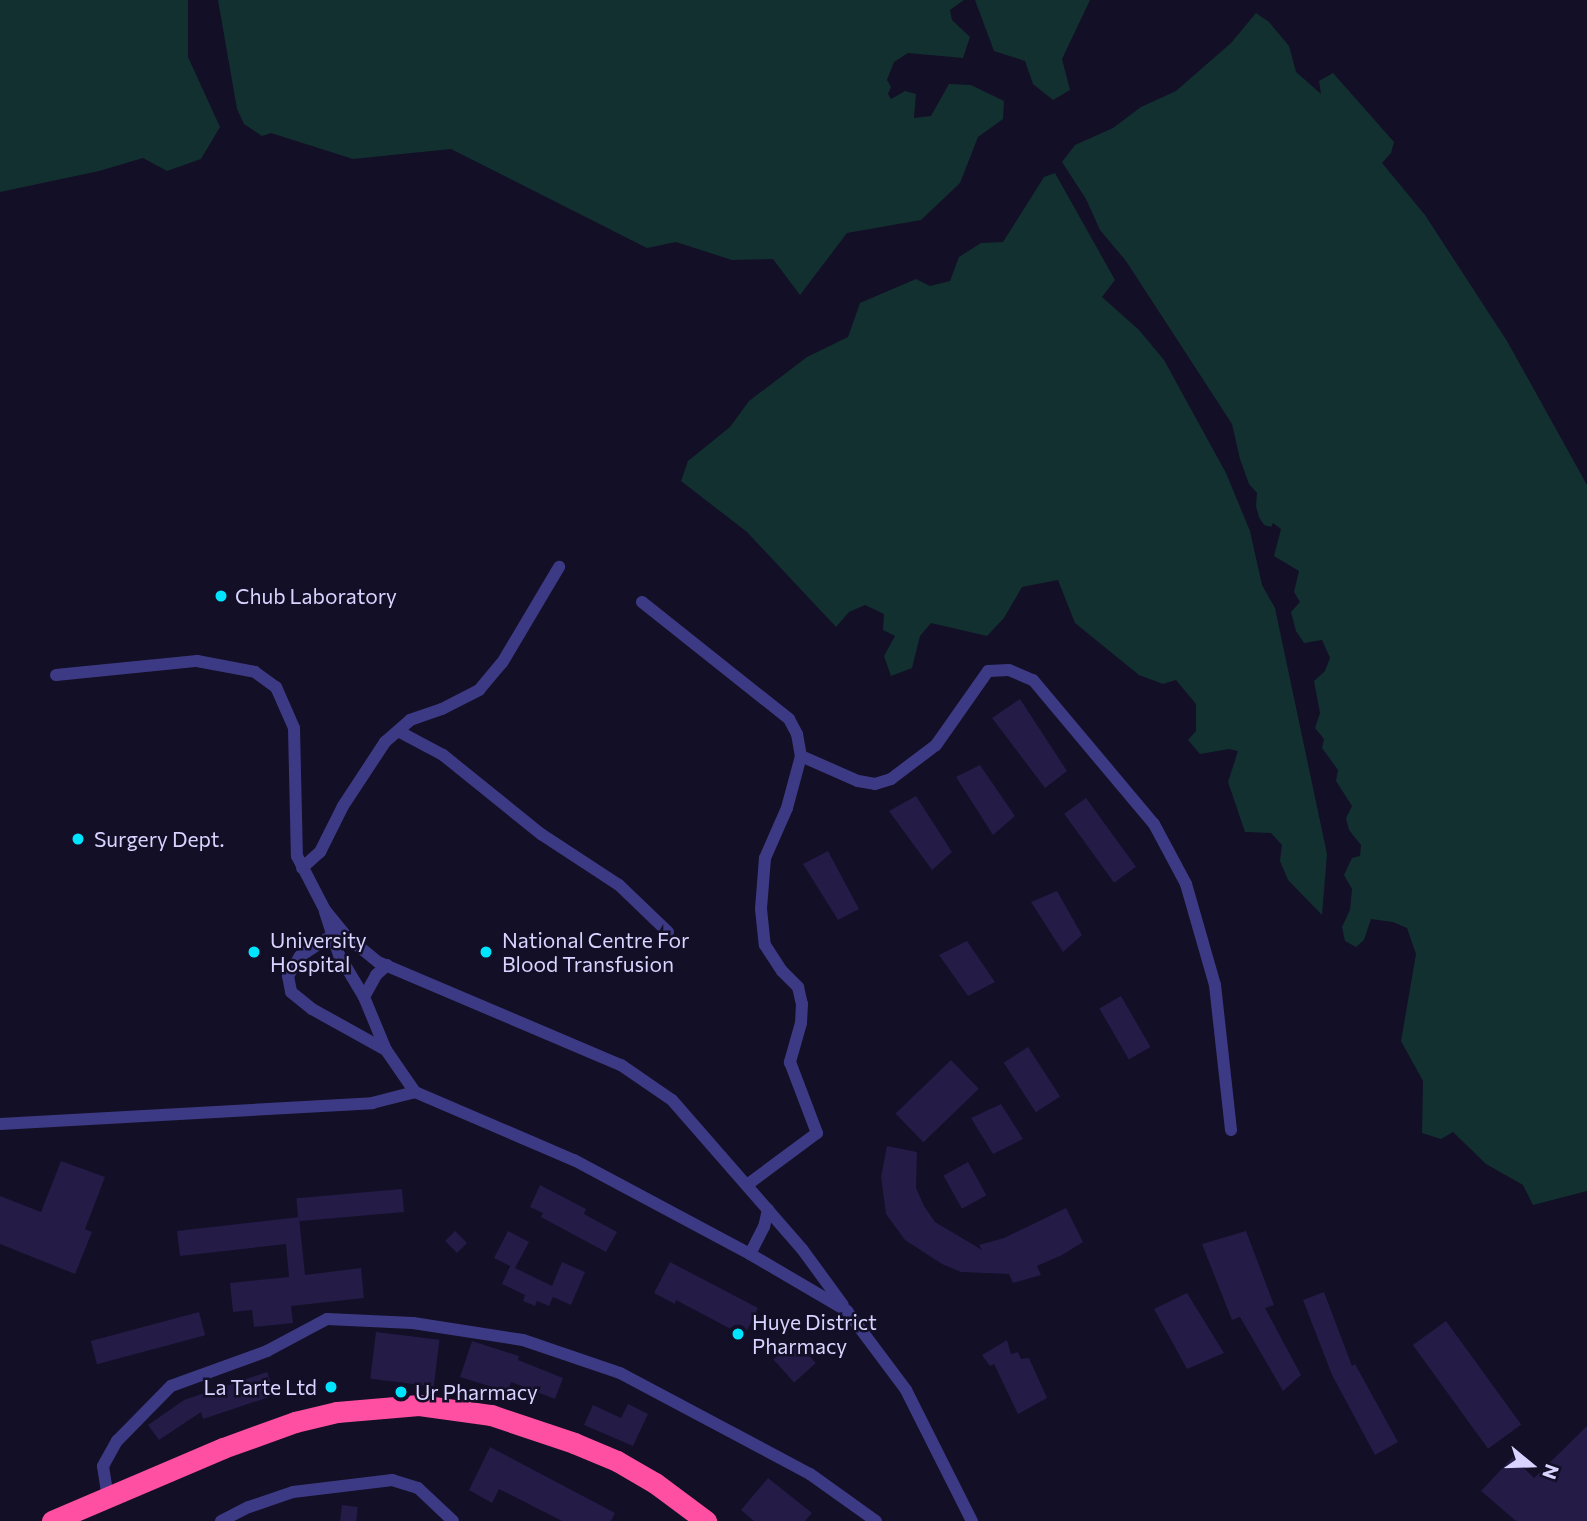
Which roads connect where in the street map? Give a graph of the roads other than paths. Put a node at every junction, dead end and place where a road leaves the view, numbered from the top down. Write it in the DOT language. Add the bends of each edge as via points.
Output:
graph roads {
  1 [pos="559,567"];
  2 [pos="642,601"];
  3 [pos="56,675"];
  4 [pos="398,731"];
  5 [pos="801,756"];
  6 [pos="302,868"];
  7 [pos="325,910"];
  8 [pos="668,932"];
  9 [pos="331,936"];
  10 [pos="387,965"];
  11 [pos="364,997"];
  12 [pos="387,1050"];
  13 [pos="415,1092"];
  14 [pos="0,1125"];
  15 [pos="1231,1130"];
  16 [pos="747,1185"];
  17 [pos="768,1209"];
  18 [pos="750,1254"];
  19 [pos="847,1311"];
  20 [pos="108,1498"];
  21 [pos="52,1521"];
  22 [pos="221,1521"];
  23 [pos="453,1521"];
  24 [pos="706,1521"];
  25 [pos="876,1521"];
  26 [pos="972,1521"];
  1 -- 4 [label="street" via="502,663 478,690 410,720"];
  2 -- 5 [label="street" via="789,719"];
  3 -- 6 [label="street" via="197,661 255,672 276,687 293,727 297,856"];
  4 -- 6 [label="street" via="343,806 320,852"];
  4 -- 8 [label="street" via="443,755 541,834 619,885"];
  5 -- 15 [label="street" via="858,782 876,784 891,779 936,745 988,671 1009,670 1033,680 1154,824 1186,884 1215,985"];
  5 -- 16 [label="street" via="787,808 765,858 761,909 765,945 798,987 801,1023 790,1062 817,1133"];
  6 -- 7 [label="street"];
  7 -- 9 [label="street"];
  7 -- 10 [label="street" via="346,936"];
  9 -- 11 [label="street"];
  9 -- 12 [label="street" via="300,956 288,976 291,992 312,1009"];
  10 -- 11 [label="street"];
  10 -- 16 [label="street" via="621,1065 672,1100"];
  11 -- 12 [label="street"];
  12 -- 13 [label="street"];
  13 -- 14 [label="street" via="372,1102"];
  13 -- 18 [label="street" via="574,1160"];
  16 -- 17 [label="street"];
  17 -- 18 [label="street"];
  17 -- 19 [label="street"];
  18 -- 19 [label="street"];
  19 -- 26 [label="street" via="906,1390"];
  20 -- 21 [label="highway"];
  20 -- 24 [label="highway" via="295,1422 337,1412 419,1405 492,1415 575,1443 655,1483"];
  20 -- 25 [label="street" via="103,1466 117,1441 171,1386 267,1351 327,1319 413,1324 523,1340 620,1373 810,1474"];
  22 -- 23 [label="street" via="293,1492 392,1480 418,1488"];
}
